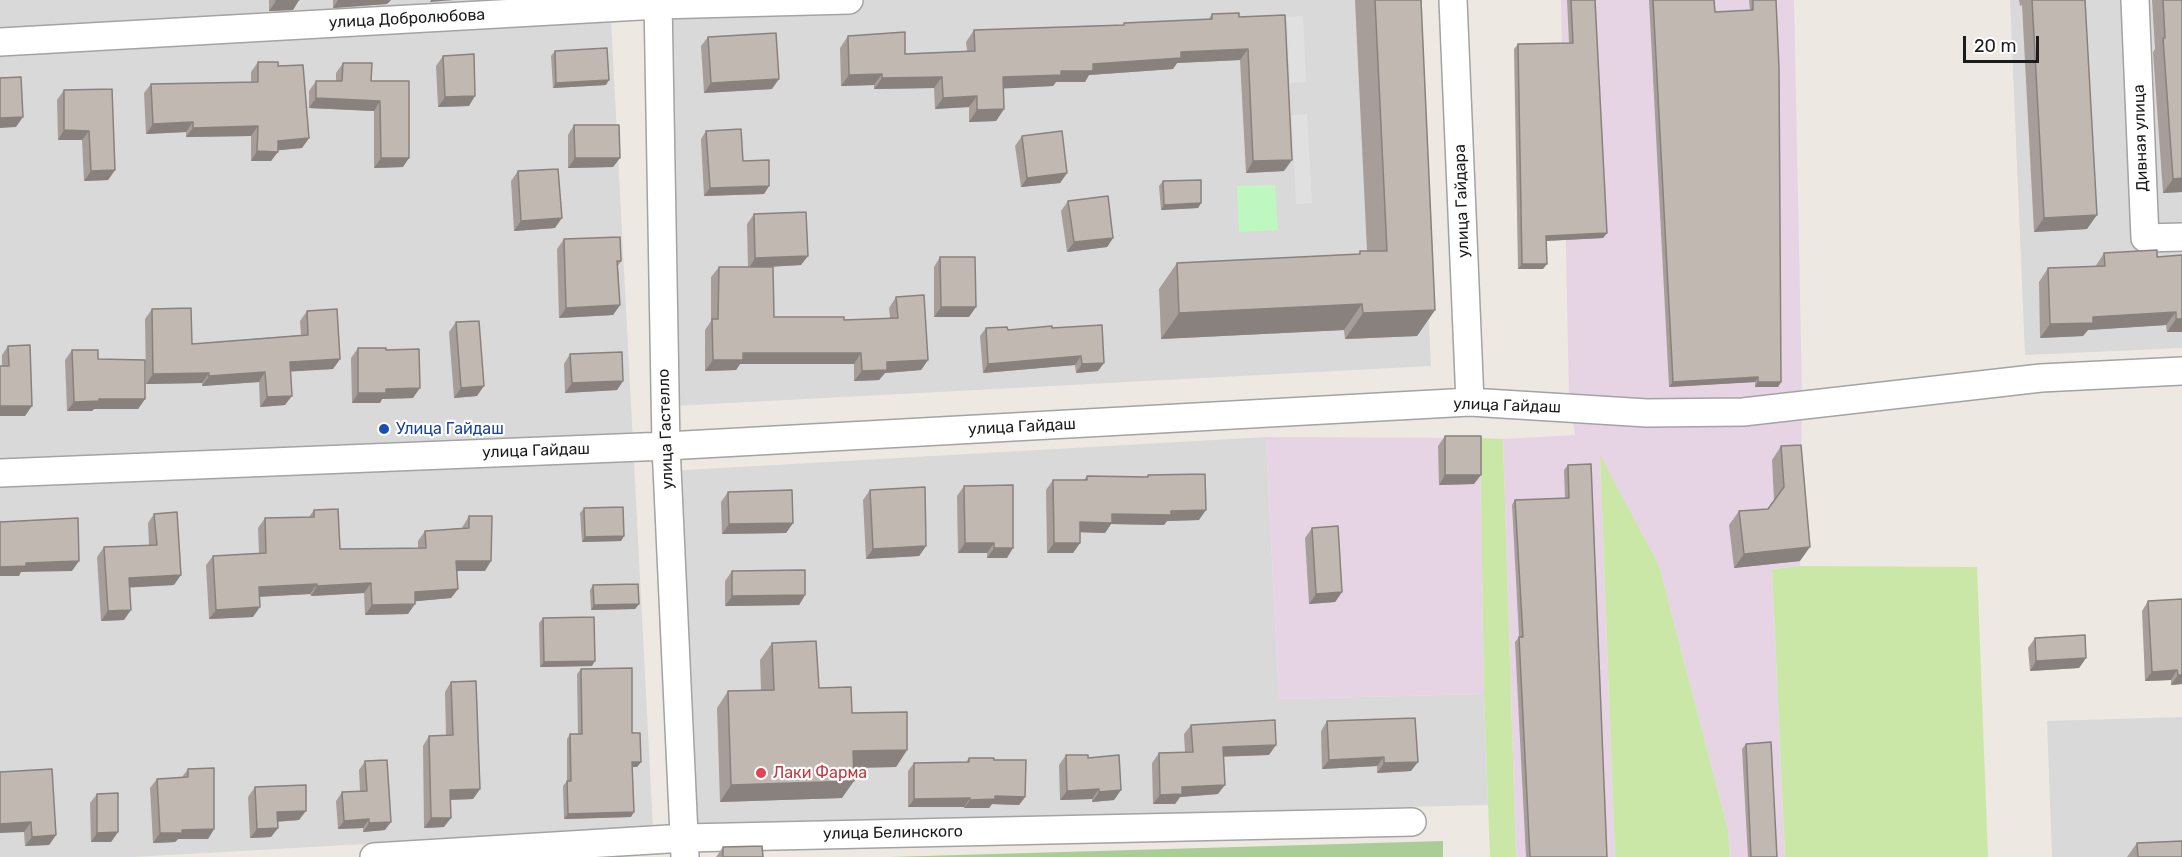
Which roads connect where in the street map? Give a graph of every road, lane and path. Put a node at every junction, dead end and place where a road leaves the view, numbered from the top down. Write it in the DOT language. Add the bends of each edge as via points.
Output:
graph roads {
  1 [pos="849,0"];
  2 [pos="1453,0"];
  3 [pos="2135,0"];
  4 [pos="658,3"];
  5 [pos="0,42"];
  6 [pos="2182,237"];
  7 [pos="2182,371"];
  8 [pos="1470,402"];
  9 [pos="666,446"];
  10 [pos="0,473"];
  11 [pos="1412,822"];
  12 [pos="685,847"];
  13 [pos="374,857"];
  1 -- 4 [label="street, улица Добролюбова"];
  2 -- 8 [label="street, улица Гайдара"];
  3 -- 6 [label="street, Дивная улица" via="2145,238"];
  4 -- 5 [label="street, улица Добролюбова"];
  4 -- 9 [label="street, улица Гастелло"];
  7 -- 8 [label="street, улица Гайдаш" via="2041,378 1743,411 1647,413"];
  8 -- 9 [label="street, улица Гайдаш"];
  9 -- 10 [label="street, улица Гайдаш"];
  9 -- 12 [label="street, улица Гастелло"];
  11 -- 12 [label="street, улица Белинского"];
  12 -- 13 [label="street, улица Белинского"];
}
